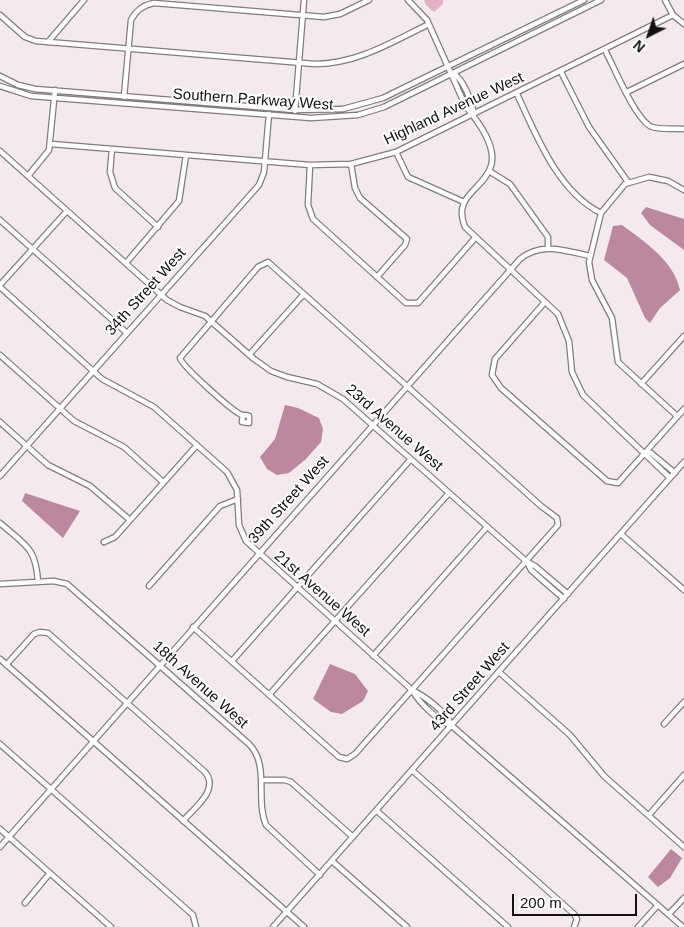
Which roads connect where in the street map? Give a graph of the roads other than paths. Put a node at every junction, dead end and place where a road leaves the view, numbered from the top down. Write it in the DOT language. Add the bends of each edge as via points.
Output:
graph roads {
  1 [pos="83,0"];
  2 [pos="304,0"];
  3 [pos="369,0"];
  4 [pos="408,0"];
  5 [pos="584,0"];
  6 [pos="601,0"];
  7 [pos="665,0"];
  8 [pos="176,3"];
  9 [pos="0,14"];
  10 [pos="303,15"];
  11 [pos="673,15"];
  12 [pos="429,24"];
  13 [pos="684,24"];
  14 [pos="48,42"];
  15 [pos="128,49"];
  16 [pos="605,50"];
  17 [pos="299,63"];
  18 [pos="684,64"];
  19 [pos="450,66"];
  20 [pos="561,72"];
  21 [pos="453,73"];
  22 [pos="0,76"];
  23 [pos="0,86"];
  24 [pos="55,90"];
  25 [pos="626,92"];
  26 [pos="517,94"];
  27 [pos="124,95"];
  28 [pos="54,98"];
  29 [pos="124,103"];
  30 [pos="270,108"];
  31 [pos="295,110"];
  32 [pos="268,115"];
  33 [pos="474,115"];
  34 [pos="294,117"];
  35 [pos="684,129"];
  36 [pos="51,144"];
  37 [pos="112,149"];
  38 [pos="0,151"];
  39 [pos="396,152"];
  40 [pos="186,155"];
  41 [pos="264,162"];
  42 [pos="351,164"];
  43 [pos="310,165"];
  44 [pos="489,171"];
  45 [pos="28,176"];
  46 [pos="628,182"];
  47 [pos="684,190"];
  48 [pos="464,202"];
  49 [pos="67,211"];
  50 [pos="601,213"];
  51 [pos="0,220"];
  52 [pos="158,227"];
  53 [pos="475,238"];
  54 [pos="548,248"];
  55 [pos="33,249"];
  56 [pos="590,256"];
  57 [pos="126,263"];
  58 [pos="510,270"];
  59 [pos="377,277"];
  60 [pos="0,286"];
  61 [pos="303,294"];
  62 [pos="161,295"];
  63 [pos="545,302"];
  64 [pos="211,321"];
  65 [pos="127,333"];
  66 [pos="684,336"];
  67 [pos="0,355"];
  68 [pos="249,355"];
  69 [pos="94,371"];
  70 [pos="641,384"];
  71 [pos="407,386"];
  72 [pos="60,408"];
  73 [pos="684,409"];
  74 [pos="243,415"];
  75 [pos="677,416"];
  76 [pos="0,422"];
  77 [pos="373,425"];
  78 [pos="197,445"];
  79 [pos="26,446"];
  80 [pos="646,452"];
  81 [pos="411,459"];
  82 [pos="684,462"];
  83 [pos="675,473"];
  84 [pos="0,476"];
  85 [pos="670,478"];
  86 [pos="163,482"];
  87 [pos="449,493"];
  88 [pos="238,499"];
  89 [pos="130,520"];
  90 [pos="0,523"];
  91 [pos="487,527"];
  92 [pos="622,535"];
  93 [pos="104,542"];
  94 [pos="258,554"];
  95 [pos="526,561"];
  96 [pos="38,582"];
  97 [pos="0,584"];
  98 [pos="150,586"];
  99 [pos="296,588"];
  100 [pos="684,590"];
  101 [pos="568,594"];
  102 [pos="564,599"];
  103 [pos="335,622"];
  104 [pos="193,627"];
  105 [pos="373,656"];
  106 [pos="0,659"];
  107 [pos="232,661"];
  108 [pos="6,665"];
  109 [pos="160,665"];
  110 [pos="499,672"];
  111 [pos="412,690"];
  112 [pos="269,695"];
  113 [pos="126,702"];
  114 [pos="684,702"];
  115 [pos="664,724"];
  116 [pos="452,726"];
  117 [pos="92,741"];
  118 [pos="0,744"];
  119 [pos="412,771"];
  120 [pos="684,775"];
  121 [pos="261,780"];
  122 [pos="50,789"];
  123 [pos="377,811"];
  124 [pos="649,815"];
  125 [pos="183,821"];
  126 [pos="0,829"];
  127 [pos="9,837"];
  128 [pos="353,837"];
  129 [pos="0,847"];
  130 [pos="684,847"];
  131 [pos="332,861"];
  132 [pos="50,873"];
  133 [pos="320,875"];
  134 [pos="684,898"];
  135 [pos="25,903"];
  136 [pos="658,905"];
  137 [pos="286,912"];
  138 [pos="669,914"];
  139 [pos="111,927"];
  140 [pos="196,927"];
  141 [pos="273,927"];
  142 [pos="304,927"];
  143 [pos="407,927"];
  144 [pos="508,927"];
  145 [pos="574,927"];
  146 [pos="638,927"];
  147 [pos="683,927"];
  1 -- 14 [label="street"];
  2 -- 10 [label="street"];
  3 -- 10 [label="street" via="331,16"];
  4 -- 12 [label="street"];
  5 -- 19 [label="street, Southern Parkway West"];
  6 -- 21 [label="street, Southern Parkway West"];
  7 -- 11 [label="street"];
  8 -- 10 [label="street"];
  8 -- 15 [label="street" via="152,4 138,10 131,20"];
  9 -- 14 [label="street" via="25,37"];
  10 -- 17 [label="street"];
  11 -- 13 [label="street"];
  11 -- 16 [label="street, Highland Avenue West"];
  12 -- 17 [label="street" via="351,60 328,64"];
  12 -- 19 [label="street"];
  14 -- 15 [label="street"];
  15 -- 17 [label="street"];
  15 -- 27 [label="street"];
  16 -- 20 [label="street, Highland Avenue West"];
  16 -- 25 [label="street"];
  17 -- 31 [label="street"];
  18 -- 25 [label="street"];
  19 -- 21 [label="street"];
  19 -- 31 [label="street, Southern Parkway West" via="361,106"];
  20 -- 26 [label="street, Highland Avenue West"];
  20 -- 46 [label="street" via="589,127"];
  21 -- 33 [label="street" via="459,78 472,104"];
  21 -- 34 [label="street, Southern Parkway West" via="364,114 329,119"];
  22 -- 24 [label="street, Southern Parkway West" via="23,87"];
  23 -- 28 [label="street, Southern Parkway West" via="18,93"];
  24 -- 27 [label="street, Southern Parkway West"];
  24 -- 28 [label="street"];
  25 -- 35 [label="street" via="649,126"];
  26 -- 33 [label="street, Highland Avenue West"];
  26 -- 50 [label="street" via="559,172 579,198"];
  27 -- 29 [label="street"];
  27 -- 30 [label="street, Southern Parkway West"];
  28 -- 29 [label="street, Southern Parkway West"];
  28 -- 36 [label="street"];
  29 -- 32 [label="street, Southern Parkway West"];
  30 -- 31 [label="street, Southern Parkway West"];
  30 -- 32 [label="street, 34th Street West"];
  31 -- 34 [label="street"];
  32 -- 34 [label="street, Southern Parkway West"];
  32 -- 41 [label="street, 34th Street West"];
  33 -- 39 [label="street, Highland Avenue West"];
  33 -- 44 [label="street" via="490,149 492,161"];
  36 -- 37 [label="street, Highland Avenue West"];
  36 -- 45 [label="street" via="47,154"];
  37 -- 40 [label="street, Highland Avenue West"];
  37 -- 52 [label="street" via="110,172 116,188"];
  38 -- 45 [label="street, 23rd Avenue West"];
  39 -- 42 [label="street, Highland Avenue West"];
  39 -- 48 [label="street" via="408,177"];
  40 -- 41 [label="street, Highland Avenue West"];
  40 -- 52 [label="street" via="180,201"];
  41 -- 43 [label="street, Highland Avenue West"];
  41 -- 62 [label="street, 34th Street West" via="259,185"];
  42 -- 43 [label="street, Highland Avenue West"];
  42 -- 59 [label="street" via="360,198 407,239"];
  43 -- 59 [label="street" via="308,205 313,219"];
  44 -- 48 [label="street"];
  44 -- 54 [label="street" via="510,184 549,239"];
  45 -- 49 [label="street, 23rd Avenue West"];
  46 -- 47 [label="street" via="644,177 656,178"];
  46 -- 50 [label="street"];
  48 -- 53 [label="street" via="463,223"];
  49 -- 55 [label="street"];
  49 -- 57 [label="street, 23rd Avenue West"];
  50 -- 56 [label="street"];
  51 -- 55 [label="street"];
  52 -- 57 [label="street"];
  53 -- 58 [label="street"];
  53 -- 59 [label="street" via="418,303 406,303"];
  54 -- 56 [label="street"];
  54 -- 58 [label="street, 39th Street West" via="530,252"];
  55 -- 60 [label="street"];
  55 -- 65 [label="street"];
  56 -- 70 [label="street" via="590,274 612,318 618,362"];
  57 -- 62 [label="street, 23rd Avenue West"];
  58 -- 63 [label="street"];
  58 -- 71 [label="street, 39th Street West"];
  60 -- 69 [label="street, 21st Avenue West"];
  61 -- 64 [label="street" via="266,262"];
  61 -- 68 [label="street"];
  61 -- 71 [label="street"];
  62 -- 64 [label="street, 23rd Avenue West"];
  62 -- 65 [label="street, 34th Street West"];
  63 -- 80 [label="street" via="558,314 565,328 572,372 580,390 589,402"];
  63 -- 80 [label="street" via="495,359 492,372 502,388 607,481 614,483 623,477"];
  64 -- 68 [label="street, 23rd Avenue West"];
  64 -- 74 [label="street" via="180,358 184,366"];
  65 -- 69 [label="street, 34th Street West"];
  66 -- 70 [label="street"];
  67 -- 72 [label="street"];
  68 -- 77 [label="street, 23rd Avenue West" via="278,374 329,390"];
  69 -- 72 [label="street, 34th Street West"];
  69 -- 78 [label="street, 21st Avenue West" via="108,383 154,407"];
  70 -- 75 [label="street"];
  71 -- 77 [label="street, 39th Street West"];
  71 -- 95 [label="street" via="557,518 558,522"];
  72 -- 79 [label="street, 34th Street West"];
  72 -- 86 [label="street" via="81,426 124,447"];
  73 -- 75 [label="street"];
  75 -- 80 [label="street"];
  76 -- 79 [label="street"];
  77 -- 81 [label="street, 23rd Avenue West"];
  77 -- 94 [label="street, 39th Street West"];
  78 -- 86 [label="street"];
  78 -- 88 [label="street, 21st Avenue West" via="230,475"];
  79 -- 84 [label="street, 34th Street West"];
  79 -- 89 [label="street" via="56,470 90,486"];
  80 -- 83 [label="street"];
  80 -- 85 [label="street"];
  81 -- 87 [label="street, 23rd Avenue West"];
  81 -- 99 [label="street"];
  82 -- 83 [label="street, 43rd Street West"];
  83 -- 85 [label="street, 43rd Street West"];
  85 -- 92 [label="street, 43rd Street West"];
  86 -- 89 [label="street"];
  87 -- 91 [label="street, 23rd Avenue West"];
  87 -- 103 [label="street"];
  88 -- 94 [label="street, 21st Avenue West" via="241,532"];
  88 -- 98 [label="street" via="220,506"];
  89 -- 93 [label="street" via="115,536"];
  90 -- 96 [label="street" via="34,554"];
  91 -- 95 [label="street, 23rd Avenue West"];
  91 -- 105 [label="street"];
  92 -- 100 [label="street"];
  92 -- 101 [label="street, 43rd Street West"];
  94 -- 99 [label="street, 21st Avenue West"];
  94 -- 104 [label="street, 39th Street West"];
  95 -- 101 [label="street, 23rd Avenue West"];
  95 -- 102 [label="street, 23rd Avenue West" via="531,570"];
  95 -- 111 [label="street"];
  96 -- 97 [label="street, 18th Avenue West"];
  96 -- 109 [label="street, 18th Avenue West" via="67,584"];
  99 -- 103 [label="street, 21st Avenue West"];
  99 -- 107 [label="street"];
  101 -- 102 [label="street, 43rd Street West"];
  102 -- 110 [label="street, 43rd Street West"];
  103 -- 105 [label="street, 21st Avenue West"];
  103 -- 112 [label="street"];
  104 -- 107 [label="street"];
  104 -- 109 [label="street, 39th Street West"];
  105 -- 111 [label="street, 21st Avenue West"];
  106 -- 108 [label="street"];
  107 -- 112 [label="street"];
  108 -- 113 [label="street" via="34,634 46,632"];
  108 -- 117 [label="street"];
  109 -- 113 [label="street, 39th Street West"];
  109 -- 121 [label="street, 18th Avenue West" via="254,749 259,759"];
  110 -- 116 [label="street, 43rd Street West"];
  110 -- 124 [label="street" via="570,735 596,768"];
  111 -- 112 [label="street" via="347,759 339,757"];
  111 -- 116 [label="street, 21st Avenue West" via="424,705"];
  113 -- 117 [label="street, 39th Street West"];
  113 -- 125 [label="street" via="210,778 210,790"];
  114 -- 115 [label="street"];
  116 -- 119 [label="street, 43rd Street West"];
  116 -- 136 [label="street, 21st Avenue West"];
  117 -- 122 [label="street, 39th Street West"];
  117 -- 125 [label="street"];
  118 -- 122 [label="street"];
  119 -- 123 [label="street, 43rd Street West"];
  119 -- 145 [label="street" via="574,914 577,921"];
  120 -- 124 [label="street"];
  121 -- 128 [label="street" via="291,782"];
  121 -- 133 [label="street, 18th Avenue West" via="266,825"];
  122 -- 127 [label="street, 39th Street West"];
  122 -- 140 [label="street" via="193,916"];
  123 -- 128 [label="street, 43rd Street West"];
  123 -- 144 [label="street"];
  124 -- 130 [label="street"];
  125 -- 137 [label="street"];
  126 -- 127 [label="street"];
  127 -- 129 [label="street, 39th Street West"];
  127 -- 132 [label="street"];
  128 -- 131 [label="street, 43rd Street West"];
  131 -- 133 [label="street, 43rd Street West"];
  131 -- 143 [label="street"];
  132 -- 135 [label="street"];
  132 -- 139 [label="street"];
  133 -- 137 [label="street, 43rd Street West"];
  134 -- 138 [label="street"];
  136 -- 138 [label="street, 21st Avenue West"];
  136 -- 146 [label="street"];
  137 -- 141 [label="street, 43rd Street West"];
  137 -- 142 [label="street"];
  138 -- 147 [label="street, 21st Avenue West"];
}
